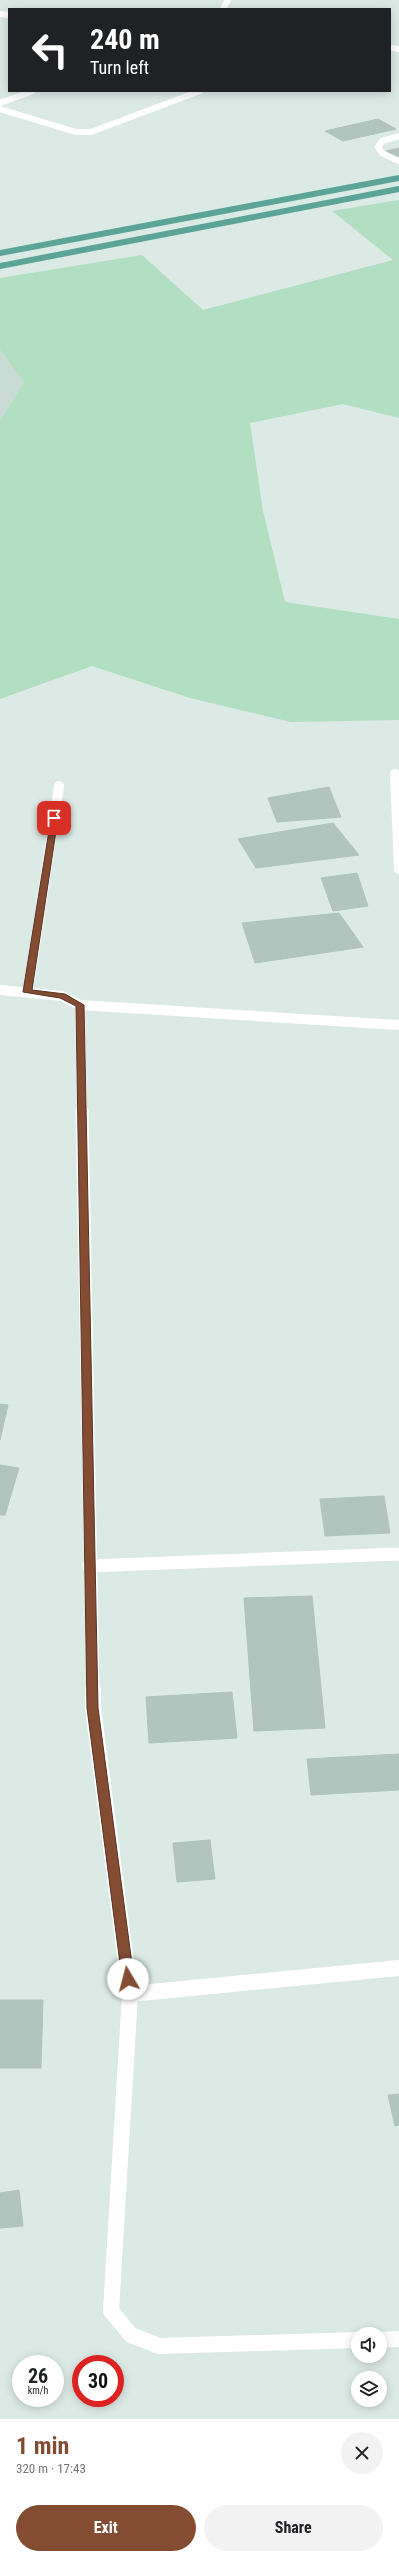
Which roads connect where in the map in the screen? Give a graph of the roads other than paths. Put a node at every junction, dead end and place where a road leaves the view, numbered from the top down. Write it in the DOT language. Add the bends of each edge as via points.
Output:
graph roads {
  1 [pos="30,92"];
  2 [pos="197,92"];
  3 [pos="0,103"];
  4 [pos="0,109"];
  5 [pos="399,136"];
  6 [pos="399,161"];
  7 [pos="399,178"];
  8 [pos="399,189"];
  9 [pos="0,253"];
  10 [pos="0,266"];
  11 [pos="395,774"];
  12 [pos="59,786"];
  13 [pos="399,869"];
  14 [pos="0,990"];
  15 [pos="28,992"];
  16 [pos="80,1005"];
  17 [pos="399,1025"];
  18 [pos="399,1554"];
  19 [pos="90,1566"];
  20 [pos="399,1968"];
  21 [pos="130,1994"];
  22 [pos="399,2339"];
  23 [pos="351,2340"];
  24 [pos="387,2340"];
  1 -- 3 [label="street"];
  2 -- 4 [label="street" via="91,132 76,132"];
  5 -- 6 [label="street" via="382,141 378,147 382,153"];
  7 -- 9 [label="main road"];
  8 -- 10 [label="main road"];
  11 -- 13 [label="street"];
  12 -- 15 [label="street"];
  14 -- 15 [label="street"];
  15 -- 16 [label="street" via="62,996"];
  16 -- 17 [label="street"];
  16 -- 19 [label="street"];
  18 -- 19 [label="street"];
  19 -- 21 [label="street" via="93,1708"];
  20 -- 21 [label="street"];
  21 -- 23 [label="street" via="111,2311 131,2335 159,2346"];
  22 -- 24 [label="street"];
}
